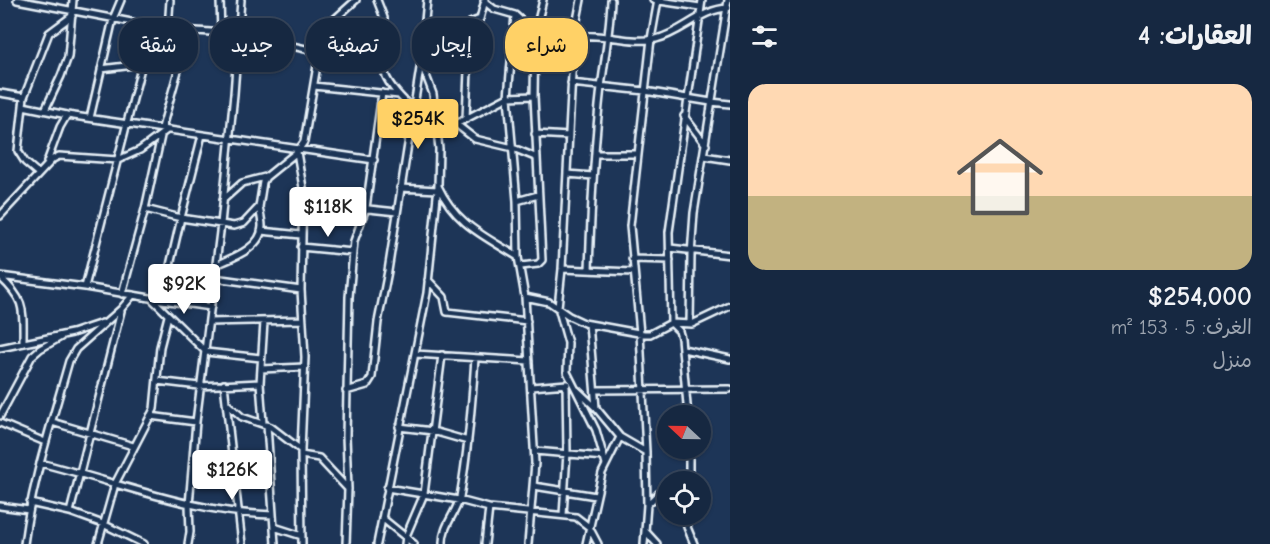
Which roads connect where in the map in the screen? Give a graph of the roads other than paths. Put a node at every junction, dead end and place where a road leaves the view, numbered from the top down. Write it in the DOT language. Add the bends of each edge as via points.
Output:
graph roads {
  1 [pos="17,0"];
  2 [pos="73,0"];
  3 [pos="121,0"];
  4 [pos="170,0"];
  5 [pos="220,0"];
  6 [pos="241,0"];
  7 [pos="356,0"];
  8 [pos="377,0"];
  9 [pos="427,0"];
  10 [pos="485,0"];
  11 [pos="543,0"];
  12 [pos="581,0"];
  13 [pos="611,0"];
  14 [pos="653,0"];
  15 [pos="658,0"];
  16 [pos="728,0"];
  17 [pos="39,2"];
  18 [pos="701,3"];
  19 [pos="728,8"];
  20 [pos="72,13"];
  21 [pos="515,15"];
  22 [pos="169,18"];
  23 [pos="221,18"];
  24 [pos="239,18"];
  25 [pos="336,18"];
  26 [pos="384,18"];
  27 [pos="425,18"];
  28 [pos="518,18"];
  29 [pos="539,18"];
  30 [pos="577,18"];
  31 [pos="699,18"];
  32 [pos="113,19"];
  33 [pos="119,20"];
  34 [pos="588,36"];
  35 [pos="609,38"];
  36 [pos="651,39"];
  37 [pos="119,67"];
  38 [pos="101,69"];
  39 [pos="140,72"];
  40 [pos="179,72"];
  41 [pos="235,72"];
  42 [pos="316,72"];
  43 [pos="386,72"];
  44 [pos="419,72"];
  45 [pos="425,72"];
  46 [pos="534,72"];
  47 [pos="572,72"];
  48 [pos="572,83"];
  49 [pos="314,86"];
  50 [pos="602,86"];
  51 [pos="645,90"];
  52 [pos="0,93"];
  53 [pos="382,93"];
  54 [pos="399,95"];
  55 [pos="534,96"];
  56 [pos="24,97"];
  57 [pos="508,97"];
  58 [pos="687,98"];
  59 [pos="711,102"];
  60 [pos="730,104"];
  61 [pos="23,106"];
  62 [pos="413,108"];
  63 [pos="45,110"];
  64 [pos="67,115"];
  65 [pos="684,116"];
  66 [pos="90,118"];
  67 [pos="466,118"];
  68 [pos="126,123"];
  69 [pos="436,124"];
  70 [pos="456,124"];
  71 [pos="164,131"];
  72 [pos="535,134"];
  73 [pos="202,135"];
  74 [pos="569,135"];
  75 [pos="437,136"];
  76 [pos="230,140"];
  77 [pos="706,145"];
  78 [pos="513,148"];
  79 [pos="298,151"];
  80 [pos="596,154"];
  81 [pos="638,154"];
  82 [pos="704,156"];
  83 [pos="535,157"];
  84 [pos="118,160"];
  85 [pos="374,160"];
  86 [pos="730,160"];
  87 [pos="46,166"];
  88 [pos="39,174"];
  89 [pos="567,174"];
  90 [pos="593,176"];
  91 [pos="267,177"];
  92 [pos="400,188"];
  93 [pos="438,188"];
  94 [pos="538,195"];
  95 [pos="223,200"];
  96 [pos="517,201"];
  97 [pos="302,202"];
  98 [pos="259,207"];
  99 [pos="366,208"];
  100 [pos="146,209"];
  101 [pos="397,212"];
  102 [pos="0,216"];
  103 [pos="181,218"];
  104 [pos="221,224"];
  105 [pos="261,231"];
  106 [pos="301,235"];
  107 [pos="301,247"];
  108 [pos="670,248"];
  109 [pos="691,251"];
  110 [pos="353,252"];
  111 [pos="730,255"];
  112 [pos="518,257"];
  113 [pos="632,259"];
  114 [pos="670,260"];
  115 [pos="216,265"];
  116 [pos="521,266"];
  117 [pos="562,269"];
  118 [pos="589,270"];
  119 [pos="633,272"];
  120 [pos="0,277"];
  121 [pos="214,278"];
  122 [pos="428,280"];
  123 [pos="85,287"];
  124 [pos="301,290"];
  125 [pos="122,294"];
  126 [pos="133,295"];
  127 [pos="525,297"];
  128 [pos="152,299"];
  129 [pos="162,300"];
  130 [pos="730,306"];
  131 [pos="211,307"];
  132 [pos="558,307"];
  133 [pos="121,309"];
  134 [pos="168,316"];
  135 [pos="302,320"];
  136 [pos="527,321"];
  137 [pos="106,322"];
  138 [pos="209,322"];
  139 [pos="264,322"];
  140 [pos="671,323"];
  141 [pos="589,324"];
  142 [pos="690,324"];
  143 [pos="640,333"];
  144 [pos="65,335"];
  145 [pos="23,342"];
  146 [pos="0,347"];
  147 [pos="683,349"];
  148 [pos="206,352"];
  149 [pos="415,354"];
  150 [pos="442,355"];
  151 [pos="261,358"];
  152 [pos="475,358"];
  153 [pos="730,359"];
  154 [pos="529,361"];
  155 [pos="304,367"];
  156 [pos="261,369"];
  157 [pos="157,381"];
  158 [pos="260,383"];
  159 [pos="224,384"];
  160 [pos="570,385"];
  161 [pos="200,386"];
  162 [pos="531,387"];
  163 [pos="686,389"];
  164 [pos="730,389"];
  165 [pos="595,390"];
  166 [pos="346,391"];
  167 [pos="643,391"];
  168 [pos="226,403"];
  169 [pos="687,405"];
  170 [pos="596,408"];
  171 [pos="0,416"];
  172 [pos="150,416"];
  173 [pos="52,422"];
  174 [pos="196,422"];
  175 [pos="0,423"];
  176 [pos="265,424"];
  177 [pos="399,427"];
  178 [pos="433,431"];
  179 [pos="90,433"];
  180 [pos="620,437"];
  181 [pos="468,441"];
  182 [pos="45,442"];
  183 [pos="133,446"];
  184 [pos="535,451"];
  185 [pos="301,452"];
  186 [pos="646,452"];
  187 [pos="567,453"];
  188 [pos="604,457"];
  189 [pos="40,463"];
  190 [pos="606,465"];
  191 [pos="80,473"];
  192 [pos="115,484"];
  193 [pos="534,486"];
  194 [pos="387,488"];
  195 [pos="348,489"];
  196 [pos="566,491"];
  197 [pos="424,494"];
  198 [pos="657,495"];
  199 [pos="596,496"];
  200 [pos="459,500"];
  201 [pos="30,503"];
  202 [pos="189,505"];
  203 [pos="647,505"];
  204 [pos="0,506"];
  205 [pos="489,508"];
  206 [pos="29,510"];
  207 [pos="70,513"];
  208 [pos="531,513"];
  209 [pos="239,514"];
  210 [pos="273,515"];
  211 [pos="563,515"];
  212 [pos="382,518"];
  213 [pos="103,524"];
  214 [pos="687,525"];
  215 [pos="274,527"];
  216 [pos="589,527"];
  217 [pos="646,532"];
  218 [pos="302,536"];
  219 [pos="406,536"];
  220 [pos="24,544"];
  221 [pos="98,544"];
  222 [pos="144,544"];
  223 [pos="188,544"];
  224 [pos="242,544"];
  225 [pos="275,544"];
  226 [pos="302,544"];
  227 [pos="346,544"];
  228 [pos="377,544"];
  229 [pos="405,544"];
  230 [pos="414,544"];
  231 [pos="442,544"];
  232 [pos="485,544"];
  233 [pos="528,544"];
  234 [pos="586,544"];
  235 [pos="598,544"];
  236 [pos="644,544"];
  237 [pos="657,544"];
  238 [pos="694,544"];
  1 -- 17 [label="street"];
  2 -- 20 [label="street"];
  3 -- 32 [label="street"];
  4 -- 22 [label="street"];
  5 -- 23 [label="street"];
  6 -- 24 [label="street"];
  7 -- 25 [label="street"];
  8 -- 26 [label="street"];
  9 -- 27 [label="street"];
  10 -- 21 [label="street" via="495,9"];
  10 -- 67 [label="street" via="480,19 470,23"];
  11 -- 29 [label="street"];
  12 -- 30 [label="street"];
  13 -- 35 [label="street"];
  14 -- 15 [label="street"];
  15 -- 18 [label="street"];
  15 -- 36 [label="street"];
  16 -- 19 [label="street"];
  17 -- 20 [label="street"];
  18 -- 31 [label="street"];
  19 -- 31 [label="street" via="709,11"];
  19 -- 59 [label="street"];
  20 -- 32 [label="street"];
  20 -- 56 [label="street" via="46,38"];
  20 -- 63 [label="street" via="68,57"];
  21 -- 28 [label="street"];
  21 -- 57 [label="street"];
  31 -- 36 [label="street"];
  31 -- 58 [label="street"];
  32 -- 33 [label="street"];
  32 -- 38 [label="street"];
  34 -- 35 [label="street"];
  35 -- 36 [label="street"];
  35 -- 50 [label="street"];
  36 -- 51 [label="street"];
  37 -- 38 [label="street"];
  38 -- 66 [label="street"];
  39 -- 68 [label="street"];
  40 -- 71 [label="street"];
  41 -- 76 [label="street"];
  42 -- 49 [label="street"];
  43 -- 54 [label="street"];
  44 -- 62 [label="street"];
  45 -- 69 [label="street" via="433,94"];
  46 -- 55 [label="street"];
  47 -- 48 [label="street"];
  48 -- 50 [label="street"];
  48 -- 74 [label="street"];
  49 -- 53 [label="street"];
  49 -- 79 [label="street" via="305,138"];
  50 -- 51 [label="street"];
  50 -- 80 [label="street"];
  51 -- 58 [label="street"];
  51 -- 81 [label="street"];
  52 -- 56 [label="street"];
  53 -- 54 [label="street"];
  53 -- 85 [label="street"];
  54 -- 62 [label="street"];
  55 -- 57 [label="street"];
  55 -- 72 [label="street"];
  56 -- 61 [label="street"];
  57 -- 67 [label="street"];
  57 -- 78 [label="street"];
  58 -- 59 [label="street"];
  58 -- 65 [label="street"];
  59 -- 60 [label="street"];
  59 -- 77 [label="street"];
  61 -- 63 [label="street"];
  61 -- 88 [label="street" via="18,151"];
  62 -- 75 [label="street"];
  62 -- 92 [label="street"];
  63 -- 64 [label="street"];
  64 -- 66 [label="street"];
  64 -- 87 [label="street"];
  65 -- 77 [label="street"];
  65 -- 108 [label="street"];
  66 -- 68 [label="street"];
  67 -- 70 [label="street"];
  68 -- 71 [label="street"];
  68 -- 84 [label="street"];
  69 -- 70 [label="street"];
  69 -- 75 [label="street"];
  70 -- 78 [label="street" via="475,139"];
  71 -- 73 [label="street"];
  71 -- 84 [label="street" via="140,150"];
  71 -- 100 [label="street"];
  72 -- 74 [label="street"];
  72 -- 83 [label="street"];
  73 -- 76 [label="street"];
  73 -- 103 [label="street"];
  74 -- 89 [label="street"];
  75 -- 93 [label="street"];
  76 -- 79 [label="street"];
  76 -- 95 [label="street"];
  77 -- 82 [label="street"];
  78 -- 83 [label="street"];
  78 -- 96 [label="street"];
  79 -- 85 [label="street"];
  79 -- 91 [label="street"];
  79 -- 97 [label="street"];
  80 -- 81 [label="street"];
  80 -- 90 [label="street"];
  81 -- 113 [label="street" via="630,226"];
  82 -- 86 [label="street"];
  82 -- 109 [label="street"];
  83 -- 94 [label="street"];
  84 -- 87 [label="street" via="64,154"];
  84 -- 123 [label="street"];
  85 -- 99 [label="street"];
  87 -- 88 [label="street"];
  88 -- 102 [label="street"];
  89 -- 90 [label="street"];
  89 -- 117 [label="street"];
  90 -- 118 [label="street"];
  91 -- 95 [label="street" via="242,183"];
  91 -- 98 [label="street"];
  92 -- 93 [label="street"];
  92 -- 101 [label="street"];
  93 -- 112 [label="street" via="469,227"];
  93 -- 122 [label="street"];
  94 -- 96 [label="street"];
  94 -- 116 [label="street" via="542,260"];
  95 -- 104 [label="street"];
  96 -- 112 [label="street"];
  97 -- 99 [label="street"];
  97 -- 106 [label="street"];
  98 -- 104 [label="street" via="244,224"];
  98 -- 105 [label="street"];
  99 -- 101 [label="street"];
  99 -- 110 [label="street"];
  100 -- 103 [label="street"];
  100 -- 125 [label="street"];
  101 -- 166 [label="street" via="372,377 367,385"];
  103 -- 104 [label="street"];
  103 -- 129 [label="street"];
  104 -- 115 [label="street"];
  105 -- 106 [label="street"];
  105 -- 115 [label="street" via="247,250"];
  106 -- 107 [label="street"];
  107 -- 110 [label="street"];
  107 -- 124 [label="street"];
  108 -- 109 [label="street"];
  108 -- 114 [label="street"];
  109 -- 111 [label="street"];
  109 -- 142 [label="street"];
  110 -- 166 [label="street"];
  112 -- 116 [label="street"];
  113 -- 114 [label="street"];
  113 -- 119 [label="street"];
  114 -- 140 [label="street"];
  115 -- 121 [label="street"];
  116 -- 127 [label="street"];
  117 -- 118 [label="street"];
  117 -- 132 [label="street"];
  118 -- 119 [label="street"];
  119 -- 143 [label="street"];
  120 -- 123 [label="street"];
  120 -- 145 [label="street" via="22,303"];
  121 -- 124 [label="street"];
  121 -- 131 [label="street"];
  122 -- 136 [label="street" via="444,297 447,312"];
  122 -- 149 [label="street"];
  123 -- 125 [label="street"];
  124 -- 135 [label="street"];
  125 -- 126 [label="street"];
  126 -- 128 [label="street"];
  126 -- 133 [label="street"];
  127 -- 132 [label="street"];
  127 -- 136 [label="street"];
  128 -- 129 [label="street"];
  128 -- 134 [label="street"];
  129 -- 131 [label="street"];
  130 -- 142 [label="street"];
  131 -- 138 [label="street"];
  132 -- 141 [label="street"];
  132 -- 160 [label="street" via="568,343 566,366"];
  133 -- 137 [label="street"];
  133 -- 179 [label="street"];
  134 -- 148 [label="street"];
  134 -- 157 [label="street"];
  135 -- 139 [label="street"];
  135 -- 155 [label="street"];
  136 -- 154 [label="street"];
  137 -- 144 [label="street"];
  137 -- 173 [label="street" via="72,354"];
  138 -- 139 [label="street"];
  138 -- 148 [label="street"];
  139 -- 151 [label="street"];
  140 -- 142 [label="street"];
  140 -- 143 [label="street" via="650,334"];
  140 -- 147 [label="street" via="679,331"];
  141 -- 143 [label="street"];
  141 -- 165 [label="street"];
  143 -- 167 [label="street"];
  144 -- 145 [label="street"];
  144 -- 171 [label="street" via="32,356"];
  145 -- 146 [label="street"];
  147 -- 153 [label="street"];
  147 -- 163 [label="street"];
  148 -- 151 [label="street"];
  148 -- 161 [label="street"];
  149 -- 150 [label="street"];
  149 -- 177 [label="street"];
  150 -- 152 [label="street"];
  150 -- 178 [label="street"];
  151 -- 156 [label="street"];
  152 -- 154 [label="street"];
  152 -- 181 [label="street"];
  154 -- 162 [label="street"];
  155 -- 156 [label="street"];
  155 -- 185 [label="street"];
  156 -- 158 [label="street"];
  157 -- 161 [label="street"];
  157 -- 172 [label="street"];
  158 -- 159 [label="street"];
  158 -- 176 [label="street"];
  159 -- 161 [label="street"];
  159 -- 168 [label="street"];
  160 -- 162 [label="street"];
  160 -- 170 [label="street"];
  160 -- 187 [label="street"];
  160 -- 188 [label="street" via="596,430"];
  161 -- 174 [label="street"];
  162 -- 184 [label="street"];
  163 -- 164 [label="street"];
  163 -- 167 [label="street"];
  163 -- 169 [label="street"];
  165 -- 167 [label="street"];
  165 -- 170 [label="street"];
  166 -- 195 [label="street"];
  167 -- 186 [label="street"];
  168 -- 176 [label="street" via="242,417"];
  168 -- 209 [label="street"];
  170 -- 180 [label="street"];
  172 -- 174 [label="street"];
  172 -- 183 [label="street"];
  173 -- 179 [label="street"];
  173 -- 182 [label="street"];
  174 -- 202 [label="street"];
  175 -- 182 [label="street"];
  176 -- 185 [label="street"];
  176 -- 210 [label="street"];
  177 -- 178 [label="street"];
  177 -- 194 [label="street"];
  178 -- 181 [label="street"];
  178 -- 197 [label="street"];
  179 -- 183 [label="street"];
  179 -- 191 [label="street"];
  180 -- 186 [label="street"];
  180 -- 190 [label="street"];
  181 -- 200 [label="street"];
  182 -- 189 [label="street"];
  183 -- 192 [label="street"];
  184 -- 187 [label="street"];
  184 -- 193 [label="street"];
  185 -- 195 [label="street" via="320,458"];
  185 -- 218 [label="street"];
  186 -- 203 [label="street"];
  187 -- 188 [label="street"];
  187 -- 196 [label="street"];
  188 -- 190 [label="street"];
  189 -- 191 [label="street"];
  189 -- 201 [label="street"];
  190 -- 199 [label="street"];
  191 -- 192 [label="street"];
  191 -- 207 [label="street"];
  192 -- 202 [label="street"];
  192 -- 213 [label="street"];
  193 -- 196 [label="street"];
  193 -- 208 [label="street"];
  194 -- 197 [label="street"];
  194 -- 212 [label="street"];
  195 -- 227 [label="street"];
  196 -- 199 [label="street"];
  196 -- 211 [label="street"];
  197 -- 200 [label="street"];
  197 -- 219 [label="street"];
  198 -- 203 [label="street"];
  199 -- 216 [label="street"];
  200 -- 205 [label="street"];
  200 -- 231 [label="street" via="444,529"];
  201 -- 206 [label="street"];
  201 -- 207 [label="street"];
  202 -- 209 [label="street"];
  202 -- 223 [label="street"];
  203 -- 217 [label="street"];
  204 -- 206 [label="street"];
  205 -- 208 [label="street"];
  205 -- 232 [label="street"];
  206 -- 220 [label="street"];
  207 -- 213 [label="street"];
  208 -- 211 [label="street"];
  208 -- 233 [label="street"];
  209 -- 210 [label="street"];
  209 -- 224 [label="street"];
  210 -- 215 [label="street"];
  211 -- 216 [label="street" via="582,519"];
  212 -- 219 [label="street"];
  212 -- 228 [label="street"];
  213 -- 221 [label="street"];
  213 -- 222 [label="street"];
  214 -- 238 [label="street"];
  215 -- 218 [label="street"];
  215 -- 225 [label="street"];
  216 -- 234 [label="street"];
  216 -- 235 [label="street"];
  217 -- 236 [label="street"];
  217 -- 237 [label="street"];
  218 -- 226 [label="street"];
  219 -- 229 [label="street"];
  219 -- 230 [label="street"];
}
